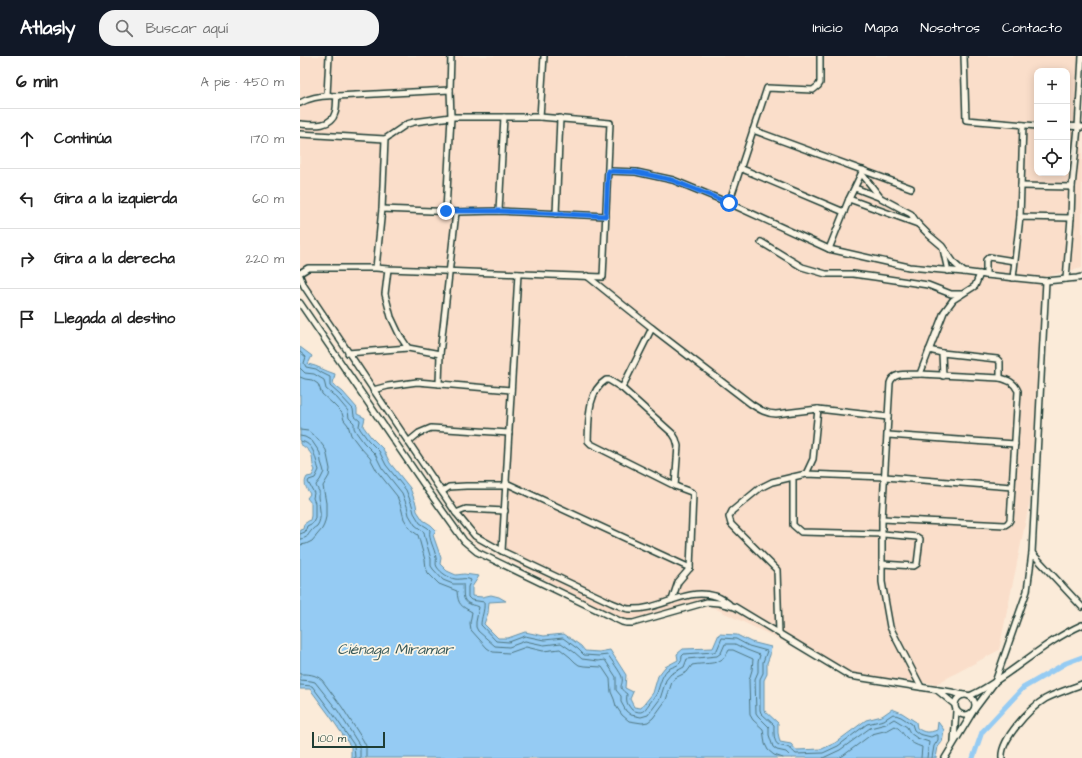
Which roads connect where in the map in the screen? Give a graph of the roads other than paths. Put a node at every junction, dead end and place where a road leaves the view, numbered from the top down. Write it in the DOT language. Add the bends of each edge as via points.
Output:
graph roads {
  1 [pos="329,56"];
  2 [pos="451,56"];
  3 [pos="544,56"];
  4 [pos="820,56"];
  5 [pos="964,56"];
  6 [pos="1082,56"];
  7 [pos="450,90"];
  8 [pos="327,95"];
  9 [pos="337,96"];
  10 [pos="300,103"];
  11 [pos="451,117"];
  12 [pos="504,117"];
  13 [pos="540,117"];
  14 [pos="560,118"];
  15 [pos="300,124"];
  16 [pos="1023,125"];
  17 [pos="1034,126"];
  18 [pos="1080,126"];
  19 [pos="753,130"];
  20 [pos="300,134"];
  21 [pos="385,139"];
  22 [pos="740,168"];
  23 [pos="608,171"];
  24 [pos="862,172"];
  25 [pos="1021,186"];
  26 [pos="1072,187"];
  27 [pos="855,188"];
  28 [pos="911,188"];
  29 [pos="880,198"];
  30 [pos="850,199"];
  31 [pos="729,203"];
  32 [pos="382,209"];
  33 [pos="446,211"];
  34 [pos="499,211"];
  35 [pos="456,212"];
  36 [pos="844,212"];
  37 [pos="556,214"];
  38 [pos="606,216"];
  39 [pos="1020,217"];
  40 [pos="1070,218"];
  41 [pos="918,224"];
  42 [pos="761,242"];
  43 [pos="942,246"];
  44 [pos="829,249"];
  45 [pos="1014,261"];
  46 [pos="376,268"];
  47 [pos="388,269"];
  48 [pos="449,271"];
  49 [pos="948,271"];
  50 [pos="964,272"];
  51 [pos="300,273"];
  52 [pos="518,274"];
  53 [pos="983,275"];
  54 [pos="300,276"];
  55 [pos="587,276"];
  56 [pos="1082,277"];
  57 [pos="1013,278"];
  58 [pos="1066,279"];
  59 [pos="1046,281"];
  60 [pos="962,294"];
  61 [pos="300,303"];
  62 [pos="652,328"];
  63 [pos="408,348"];
  64 [pos="929,350"];
  65 [pos="348,353"];
  66 [pos="942,353"];
  67 [pos="440,354"];
  68 [pos="920,374"];
  69 [pos="943,376"];
  70 [pos="1000,378"];
  71 [pos="439,384"];
  72 [pos="622,388"];
  73 [pos="372,390"];
  74 [pos="511,390"];
  75 [pos="818,409"];
  76 [pos="888,417"];
  77 [pos="509,433"];
  78 [pos="888,435"];
  79 [pos="408,442"];
  80 [pos="1015,444"];
  81 [pos="806,474"];
  82 [pos="793,477"];
  83 [pos="885,477"];
  84 [pos="506,484"];
  85 [pos="675,486"];
  86 [pos="1012,487"];
  87 [pos="442,492"];
  88 [pos="505,511"];
  89 [pos="456,513"];
  90 [pos="882,519"];
  91 [pos="883,534"];
  92 [pos="502,551"];
  93 [pos="1032,552"];
  94 [pos="882,564"];
  95 [pos="690,568"];
  96 [pos="672,600"];
  97 [pos="735,607"];
  98 [pos="1082,607"];
  99 [pos="1082,625"];
  100 [pos="778,633"];
  101 [pos="995,682"];
  102 [pos="1082,684"];
  103 [pos="921,687"];
  104 [pos="936,689"];
  105 [pos="966,695"];
  106 [pos="954,704"];
  107 [pos="974,710"];
  108 [pos="956,711"];
  109 [pos="954,742"];
  110 [pos="945,758"];
  111 [pos="1002,758"];
  1 -- 8 [label="street"];
  2 -- 7 [label="street"];
  3 -- 13 [label="street"];
  4 -- 19 [label="street" via="818,86 813,90 767,88"];
  5 -- 16 [label="street" via="966,120"];
  6 -- 18 [label="street"];
  7 -- 9 [label="street"];
  7 -- 11 [label="street"];
  8 -- 9 [label="street"];
  8 -- 10 [label="street"];
  9 -- 15 [label="street" via="335,113 327,122 319,125"];
  11 -- 12 [label="street"];
  11 -- 21 [label="street" via="407,124"];
  11 -- 33 [label="street"];
  12 -- 13 [label="street"];
  12 -- 34 [label="street"];
  13 -- 14 [label="street"];
  14 -- 23 [label="street" via="610,123"];
  14 -- 37 [label="street"];
  16 -- 17 [label="street"];
  16 -- 25 [label="street"];
  18 -- 26 [label="street"];
  19 -- 22 [label="street"];
  19 -- 24 [label="street"];
  20 -- 21 [label="street"];
  21 -- 32 [label="street"];
  22 -- 31 [label="street"];
  22 -- 36 [label="street"];
  23 -- 31 [label="street" via="636,172 672,180"];
  23 -- 38 [label="street"];
  24 -- 27 [label="street"];
  24 -- 28 [label="street"];
  24 -- 29 [label="street"];
  25 -- 26 [label="street"];
  25 -- 39 [label="street"];
  26 -- 40 [label="street"];
  27 -- 29 [label="street"];
  27 -- 30 [label="street"];
  29 -- 41 [label="street" via="911,214"];
  30 -- 36 [label="street"];
  30 -- 41 [label="street"];
  31 -- 44 [label="street"];
  32 -- 33 [label="street"];
  32 -- 46 [label="street"];
  33 -- 35 [label="street"];
  34 -- 35 [label="street"];
  34 -- 37 [label="street"];
  35 -- 48 [label="street"];
  36 -- 44 [label="street"];
  37 -- 38 [label="street"];
  38 -- 55 [label="street" via="603,276"];
  39 -- 40 [label="street"];
  39 -- 45 [label="street"];
  40 -- 58 [label="street"];
  41 -- 43 [label="street"];
  42 -- 60 [label="street" via="802,267 820,273 875,277 928,285 951,294"];
  43 -- 49 [label="street"];
  43 -- 50 [label="street"];
  44 -- 49 [label="street" via="909,268"];
  45 -- 53 [label="street" via="989,257"];
  45 -- 57 [label="street"];
  46 -- 47 [label="street"];
  46 -- 51 [label="street" via="308,268"];
  47 -- 48 [label="street"];
  47 -- 63 [label="street" via="385,294 391,318"];
  48 -- 52 [label="street"];
  48 -- 67 [label="street"];
  49 -- 50 [label="street"];
  50 -- 53 [label="street"];
  52 -- 55 [label="street"];
  52 -- 74 [label="street"];
  53 -- 57 [label="street"];
  53 -- 60 [label="street" via="975,286"];
  54 -- 65 [label="street"];
  55 -- 62 [label="street"];
  56 -- 58 [label="street"];
  57 -- 59 [label="street"];
  58 -- 59 [label="street"];
  59 -- 93 [label="street"];
  60 -- 64 [label="street" via="953,300 944,312"];
  61 -- 97 [label="street" via="426,489 464,541 477,552 626,624 706,602"];
  62 -- 72 [label="street"];
  62 -- 75 [label="street" via="760,410 776,414"];
  63 -- 65 [label="street"];
  63 -- 67 [label="street"];
  64 -- 66 [label="street"];
  64 -- 68 [label="street"];
  65 -- 73 [label="street"];
  66 -- 69 [label="street"];
  66 -- 70 [label="street" via="997,359 1000,362"];
  67 -- 71 [label="street"];
  68 -- 69 [label="street"];
  68 -- 76 [label="street" via="898,375 891,380"];
  69 -- 70 [label="street"];
  70 -- 80 [label="street" via="1010,381 1018,391"];
  71 -- 73 [label="street" via="417,382"];
  71 -- 74 [label="street"];
  72 -- 85 [label="street" via="676,439 678,446"];
  72 -- 85 [label="street" via="606,380 598,388 589,411 588,441"];
  73 -- 79 [label="street"];
  74 -- 77 [label="street"];
  75 -- 76 [label="street"];
  75 -- 81 [label="street" via="813,459"];
  76 -- 78 [label="street"];
  77 -- 79 [label="street" via="431,428"];
  77 -- 84 [label="street"];
  78 -- 80 [label="street"];
  78 -- 83 [label="street"];
  79 -- 87 [label="street"];
  80 -- 86 [label="street"];
  81 -- 82 [label="street"];
  81 -- 83 [label="street"];
  82 -- 91 [label="street" via="793,526 796,529 801,532"];
  82 -- 100 [label="street" via="760,488 732,511 729,517 731,524 777,570"];
  83 -- 86 [label="street"];
  83 -- 90 [label="street"];
  84 -- 87 [label="street" via="449,487"];
  84 -- 88 [label="street"];
  84 -- 95 [label="street"];
  85 -- 95 [label="street" via="693,494"];
  86 -- 90 [label="street" via="1010,520 1005,525"];
  87 -- 89 [label="street"];
  88 -- 89 [label="street" via="466,509"];
  88 -- 92 [label="street"];
  89 -- 92 [label="street" via="475,536"];
  90 -- 91 [label="street"];
  91 -- 94 [label="street"];
  91 -- 94 [label="street" via="920,539 917,564 914,566"];
  92 -- 96 [label="street" via="628,609 642,609"];
  93 -- 98 [label="street"];
  93 -- 101 [label="street" via="1026,591"];
  94 -- 103 [label="street" via="882,582 890,627"];
  95 -- 96 [label="street" via="678,582"];
  96 -- 97 [label="street" via="706,594 717,596"];
  97 -- 100 [label="street"];
  99 -- 101 [label="street" via="1060,637"];
  100 -- 103 [label="street" via="850,676"];
  101 -- 105 [label="street" via="974,694"];
  101 -- 107 [label="street"];
  102 -- 111 [label="street" via="1043,700 1024,716 1004,747"];
  103 -- 104 [label="street"];
  104 -- 105 [label="street"];
  104 -- 106 [label="street"];
  105 -- 106 [label="street" via="959,697"];
  105 -- 107 [label="street" via="974,701"];
  106 -- 108 [label="street"];
  107 -- 108 [label="street" via="966,716"];
  107 -- 109 [label="street"];
  108 -- 109 [label="street"];
  109 -- 110 [label="street"];
}
